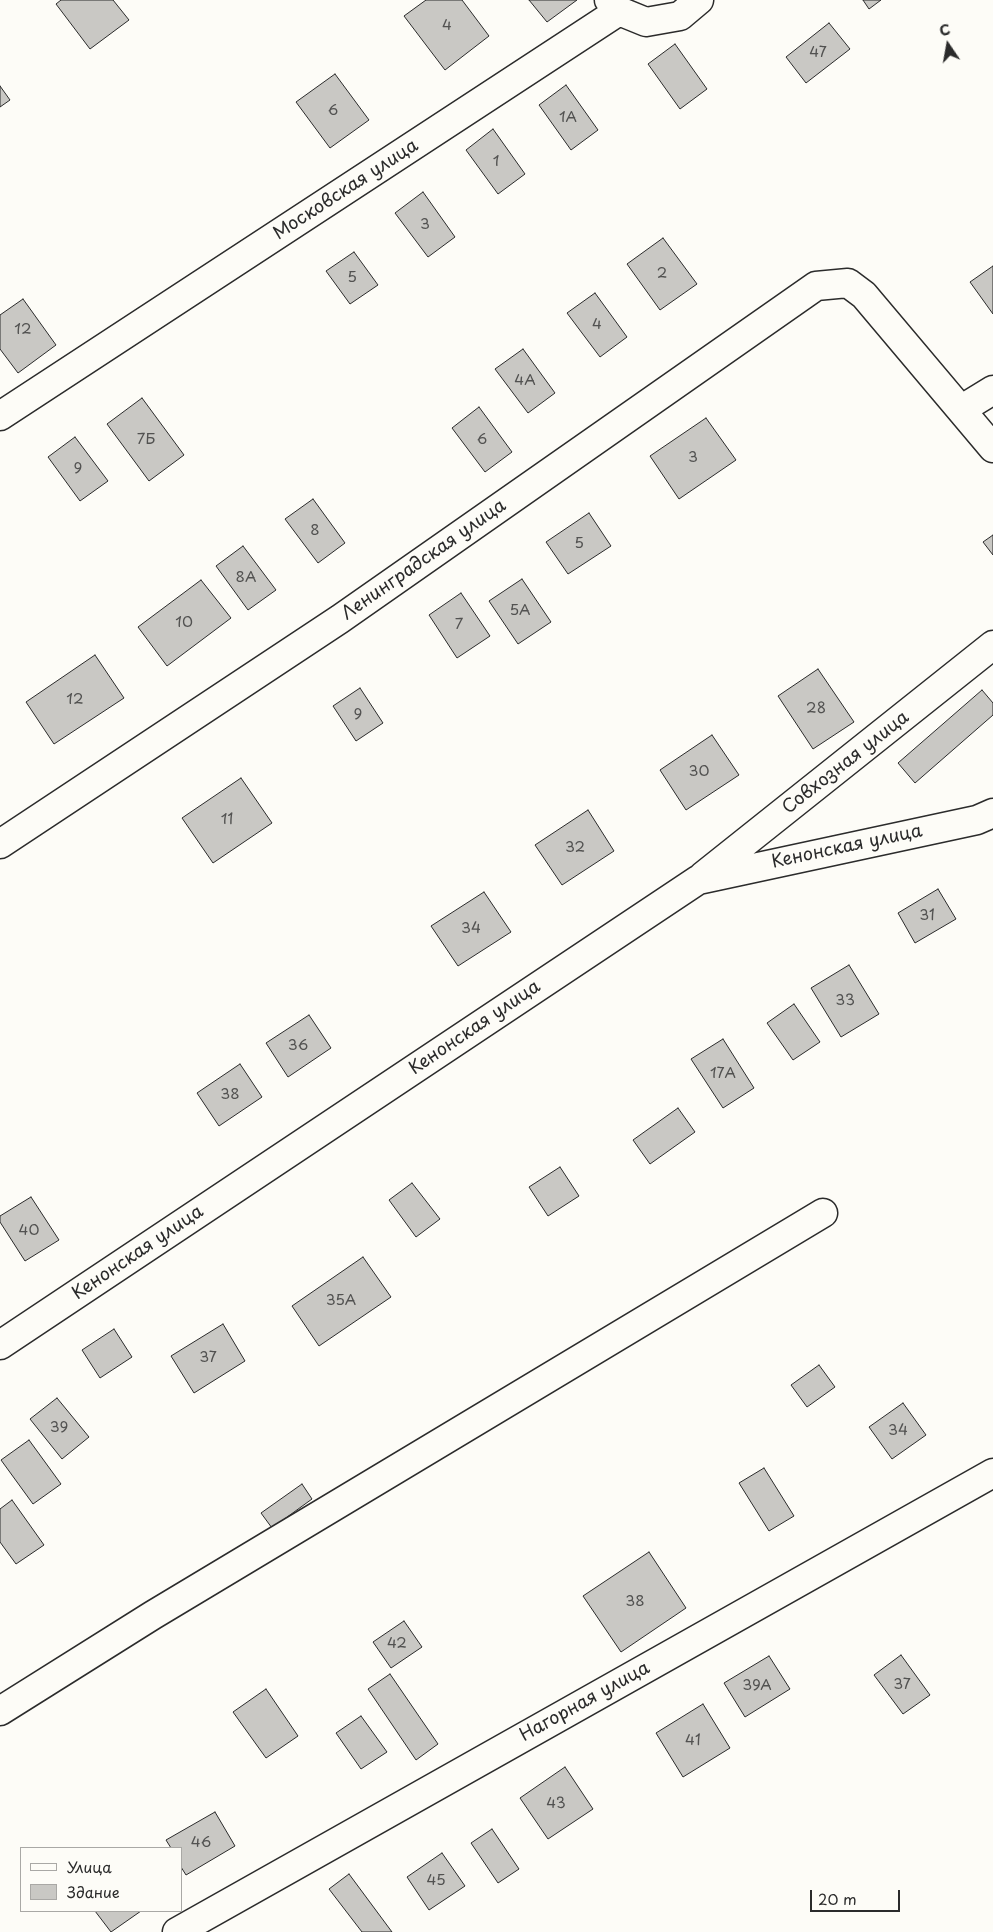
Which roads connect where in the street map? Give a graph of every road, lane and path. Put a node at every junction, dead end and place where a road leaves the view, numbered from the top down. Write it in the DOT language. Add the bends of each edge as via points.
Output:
graph roads {
  1 [pos="699,0"];
  2 [pos="614,6"];
  3 [pos="993,390"];
  4 [pos="962,409"];
  5 [pos="0,416"];
  6 [pos="993,448"];
  7 [pos="993,645"];
  8 [pos="993,813"];
  9 [pos="0,844"];
  10 [pos="698,880"];
  11 [pos="823,1214"];
  12 [pos="0,1345"];
  13 [pos="993,1473"];
  14 [pos="0,1711"];
  15 [pos="177,1932"];
  1 -- 2 [label="street, Московская улица" via="680,16 646,22"];
  2 -- 5 [label="street, Московская улица"];
  3 -- 4 [label="street"];
  4 -- 6 [label="street"];
  4 -- 9 [label="street, Ленинградская улица" via="864,295 848,283 816,286 340,619"];
  7 -- 10 [label="street, Совхозная улица"];
  8 -- 10 [label="street, Кенонская улица" via="977,820"];
  10 -- 12 [label="street, Кенонская улица"];
  11 -- 14 [label="street" via="153,1614"];
  13 -- 15 [label="street, Нагорная улица"];
}
